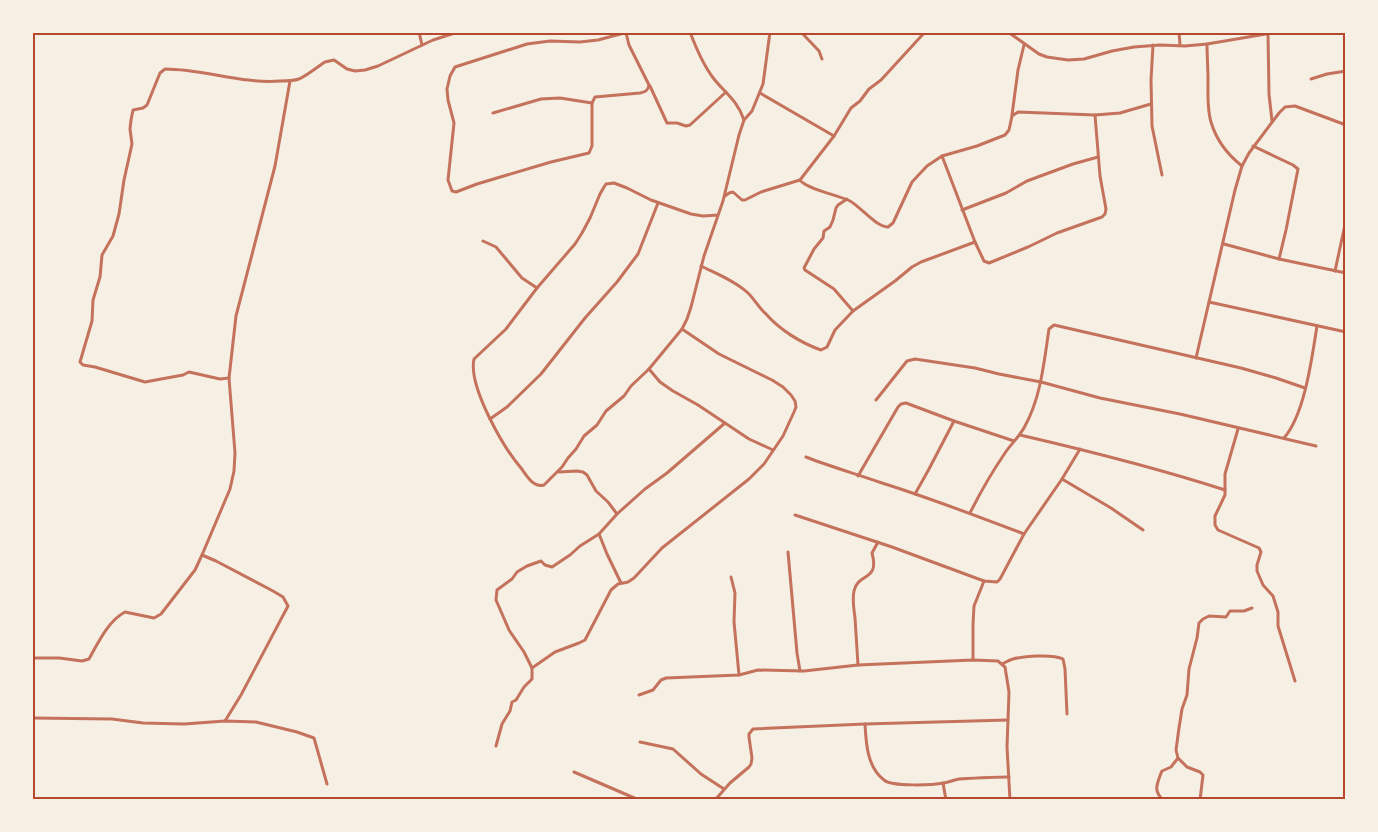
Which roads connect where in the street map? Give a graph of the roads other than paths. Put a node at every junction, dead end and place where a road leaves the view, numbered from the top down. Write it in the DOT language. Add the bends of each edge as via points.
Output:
graph roads {
  1 [pos="419,32"];
  2 [pos="458,32"];
  3 [pos="690,32"];
  4 [pos="770,32"];
  5 [pos="801,32"];
  6 [pos="925,32"];
  7 [pos="1008,32"];
  8 [pos="1179,32"];
  9 [pos="1278,32"];
  10 [pos="627,33"];
  11 [pos="1274,33"];
  12 [pos="1014,34"];
  13 [pos="1268,34"];
  14 [pos="1024,44"];
  15 [pos="1207,44"];
  16 [pos="422,45"];
  17 [pos="1153,45"];
  18 [pos="1180,45"];
  19 [pos="822,59"];
  20 [pos="1346,71"];
  21 [pos="1311,79"];
  22 [pos="290,81"];
  23 [pos="649,84"];
  24 [pos="726,92"];
  25 [pos="760,93"];
  26 [pos="592,102"];
  27 [pos="1151,104"];
  28 [pos="493,113"];
  29 [pos="1095,115"];
  30 [pos="1012,116"];
  31 [pos="744,120"];
  32 [pos="1272,122"];
  33 [pos="1346,125"];
  34 [pos="834,136"];
  35 [pos="1253,146"];
  36 [pos="942,156"];
  37 [pos="1098,157"];
  38 [pos="1242,166"];
  39 [pos="1162,175"];
  40 [pos="800,180"];
  41 [pos="724,196"];
  42 [pos="847,199"];
  43 [pos="658,203"];
  44 [pos="962,210"];
  45 [pos="718,215"];
  46 [pos="1346,220"];
  47 [pos="483,241"];
  48 [pos="975,242"];
  49 [pos="1224,244"];
  50 [pos="1279,259"];
  51 [pos="701,266"];
  52 [pos="1335,270"];
  53 [pos="1346,273"];
  54 [pos="537,288"];
  55 [pos="1209,302"];
  56 [pos="853,311"];
  57 [pos="1318,326"];
  58 [pos="682,329"];
  59 [pos="1346,332"];
  60 [pos="1196,358"];
  61 [pos="649,369"];
  62 [pos="230,378"];
  63 [pos="1041,382"];
  64 [pos="1305,388"];
  65 [pos="876,400"];
  66 [pos="490,419"];
  67 [pos="954,421"];
  68 [pos="725,423"];
  69 [pos="1238,428"];
  70 [pos="1020,435"];
  71 [pos="1284,438"];
  72 [pos="1014,441"];
  73 [pos="1316,446"];
  74 [pos="1080,449"];
  75 [pos="773,450"];
  76 [pos="806,457"];
  77 [pos="558,472"];
  78 [pos="858,476"];
  79 [pos="1062,479"];
  80 [pos="1225,490"];
  81 [pos="915,494"];
  82 [pos="970,513"];
  83 [pos="617,514"];
  84 [pos="795,515"];
  85 [pos="1143,530"];
  86 [pos="599,534"];
  87 [pos="1024,534"];
  88 [pos="878,542"];
  89 [pos="788,552"];
  90 [pos="202,555"];
  91 [pos="731,577"];
  92 [pos="984,581"];
  93 [pos="621,583"];
  94 [pos="1252,608"];
  95 [pos="32,658"];
  96 [pos="973,660"];
  97 [pos="1002,664"];
  98 [pos="858,665"];
  99 [pos="532,668"];
  100 [pos="800,671"];
  101 [pos="739,675"];
  102 [pos="1295,680"];
  103 [pos="639,695"];
  104 [pos="1067,714"];
  105 [pos="32,718"];
  106 [pos="1008,720"];
  107 [pos="225,721"];
  108 [pos="865,724"];
  109 [pos="640,742"];
  110 [pos="496,746"];
  111 [pos="1178,758"];
  112 [pos="574,772"];
  113 [pos="1009,777"];
  114 [pos="944,783"];
  115 [pos="327,784"];
  116 [pos="724,789"];
  117 [pos="639,800"];
  118 [pos="715,800"];
  119 [pos="946,800"];
  120 [pos="1010,800"];
  121 [pos="1162,800"];
  122 [pos="1200,800"];
  1 -- 16 [label="street"];
  2 -- 16 [label="street"];
  3 -- 24 [label="street" via="704,64"];
  4 -- 25 [label="street"];
  5 -- 19 [label="street" via="819,51"];
  6 -- 34 [label="street" via="851,108"];
  7 -- 12 [label="street"];
  8 -- 18 [label="street"];
  9 -- 11 [label="street"];
  10 -- 23 [label="street" via="629,45"];
  10 -- 26 [label="street" via="580,42 527,44 455,67 447,89 454,123 448,180 452,191 589,153 592,146"];
  11 -- 13 [label="street"];
  12 -- 14 [label="street"];
  13 -- 15 [label="street"];
  13 -- 32 [label="street"];
  14 -- 17 [label="street" via="1047,57 1068,60 1084,60 1112,51"];
  14 -- 30 [label="street"];
  15 -- 18 [label="street"];
  15 -- 38 [label="street" via="1211,122 1223,147"];
  16 -- 22 [label="street" via="365,70 346,69 330,60"];
  17 -- 18 [label="street"];
  17 -- 27 [label="street"];
  20 -- 21 [label="street"];
  22 -- 62 [label="street" via="275,166 236,316"];
  22 -- 62 [label="street" via="246,81 162,70 147,106 132,112 132,144 119,214 113,236 102,254 92,321 80,362 145,382 189,372"];
  23 -- 24 [label="street" via="667,123 686,126"];
  23 -- 26 [label="street" via="645,92 594,97"];
  24 -- 31 [label="street"];
  25 -- 31 [label="street"];
  25 -- 34 [label="street"];
  26 -- 28 [label="street" via="541,99"];
  27 -- 29 [label="street" via="1120,113"];
  27 -- 39 [label="street"];
  29 -- 30 [label="street" via="1018,112"];
  29 -- 37 [label="street"];
  30 -- 36 [label="street" via="1005,135"];
  31 -- 41 [label="street"];
  32 -- 33 [label="street" via="1285,108 1294,106"];
  32 -- 35 [label="street"];
  34 -- 40 [label="street"];
  35 -- 38 [label="street"];
  35 -- 50 [label="street" via="1298,170"];
  36 -- 42 [label="street" via="912,182 893,223 888,227"];
  36 -- 44 [label="street"];
  37 -- 44 [label="street" via="1027,181"];
  37 -- 48 [label="street" via="1106,209 1102,217 989,263 984,261"];
  38 -- 49 [label="street"];
  40 -- 41 [label="street" via="745,200 733,192"];
  40 -- 42 [label="street"];
  41 -- 45 [label="street"];
  42 -- 56 [label="street" via="838,204 831,225 824,231 804,268 834,289"];
  43 -- 45 [label="street" via="697,215"];
  43 -- 54 [label="street" via="620,185 606,184 582,234"];
  43 -- 66 [label="street" via="638,254 617,282 540,374"];
  44 -- 48 [label="street"];
  45 -- 51 [label="street"];
  46 -- 52 [label="street"];
  47 -- 54 [label="street" via="496,247 522,278"];
  48 -- 56 [label="street" via="916,264"];
  49 -- 50 [label="street"];
  49 -- 55 [label="street"];
  50 -- 52 [label="street"];
  51 -- 56 [label="street" via="737,285 775,323 818,349 827,347 835,330"];
  51 -- 58 [label="street"];
  52 -- 53 [label="street"];
  54 -- 66 [label="street" via="506,329 474,359 474,372"];
  55 -- 57 [label="street"];
  55 -- 60 [label="street"];
  57 -- 59 [label="street"];
  57 -- 64 [label="street"];
  58 -- 61 [label="street"];
  58 -- 75 [label="street" via="719,354 772,380 791,395 796,407 786,432"];
  60 -- 63 [label="street" via="1056,325 1049,330"];
  60 -- 64 [label="street"];
  61 -- 68 [label="street" via="666,386"];
  61 -- 77 [label="street" via="606,411"];
  62 -- 90 [label="street" via="235,453 232,481"];
  63 -- 65 [label="street" via="911,359"];
  63 -- 69 [label="street"];
  63 -- 70 [label="street"];
  64 -- 71 [label="street" via="1292,428"];
  66 -- 77 [label="street" via="510,456 536,485 544,485"];
  67 -- 72 [label="street"];
  67 -- 78 [label="street" via="906,402 901,404"];
  67 -- 81 [label="street"];
  68 -- 75 [label="street"];
  68 -- 83 [label="street"];
  69 -- 71 [label="street"];
  69 -- 80 [label="street" via="1225,474"];
  70 -- 72 [label="street"];
  70 -- 74 [label="street"];
  71 -- 73 [label="street"];
  72 -- 82 [label="street"];
  74 -- 79 [label="street"];
  74 -- 80 [label="street"];
  75 -- 93 [label="street" via="749,479 662,548 634,578"];
  76 -- 78 [label="street"];
  77 -- 83 [label="street" via="583,472"];
  78 -- 81 [label="street"];
  79 -- 85 [label="street"];
  79 -- 87 [label="street"];
  80 -- 102 [label="street" via="1215,525 1218,530 1260,548 1257,571 1273,596 1278,626"];
  81 -- 82 [label="street"];
  82 -- 87 [label="street"];
  83 -- 86 [label="street"];
  84 -- 88 [label="street"];
  86 -- 93 [label="street"];
  86 -- 99 [label="street" via="554,566 545,565 541,560 527,566 497,590 496,600 509,630"];
  87 -- 92 [label="street" via="999,581"];
  88 -- 92 [label="street"];
  88 -- 98 [label="street" via="872,553 873,570 859,581 854,590"];
  89 -- 100 [label="street"];
  90 -- 95 [label="street" via="161,614 154,618 125,612 116,616 89,659"];
  90 -- 107 [label="street" via="273,590 283,597 288,606"];
  91 -- 101 [label="street" via="735,593"];
  92 -- 96 [label="street" via="974,606"];
  93 -- 99 [label="street" via="608,594 585,640 555,652"];
  94 -- 111 [label="street" via="1230,611 1226,617 1209,616 1199,623 1188,695 1179,728"];
  96 -- 97 [label="street" via="993,660"];
  96 -- 98 [label="street"];
  97 -- 104 [label="street" via="1014,658 1064,659"];
  97 -- 106 [label="street" via="1008,692"];
  98 -- 100 [label="street"];
  99 -- 110 [label="street" via="532,679 512,702"];
  100 -- 101 [label="street" via="758,670"];
  101 -- 103 [label="street" via="664,678 653,690"];
  105 -- 107 [label="street" via="184,724"];
  106 -- 108 [label="street"];
  106 -- 113 [label="street"];
  107 -- 115 [label="street" via="256,722 314,738"];
  108 -- 114 [label="street" via="867,753 884,780 896,784"];
  108 -- 116 [label="street" via="753,730 749,734 751,764"];
  109 -- 116 [label="street" via="674,749"];
  111 -- 121 [label="street" via="1161,773 1156,790"];
  111 -- 122 [label="street" via="1186,767 1203,775"];
  112 -- 117 [label="street"];
  113 -- 114 [label="street" via="959,779"];
  113 -- 120 [label="street"];
  114 -- 119 [label="street"];
  116 -- 118 [label="street"];
}
